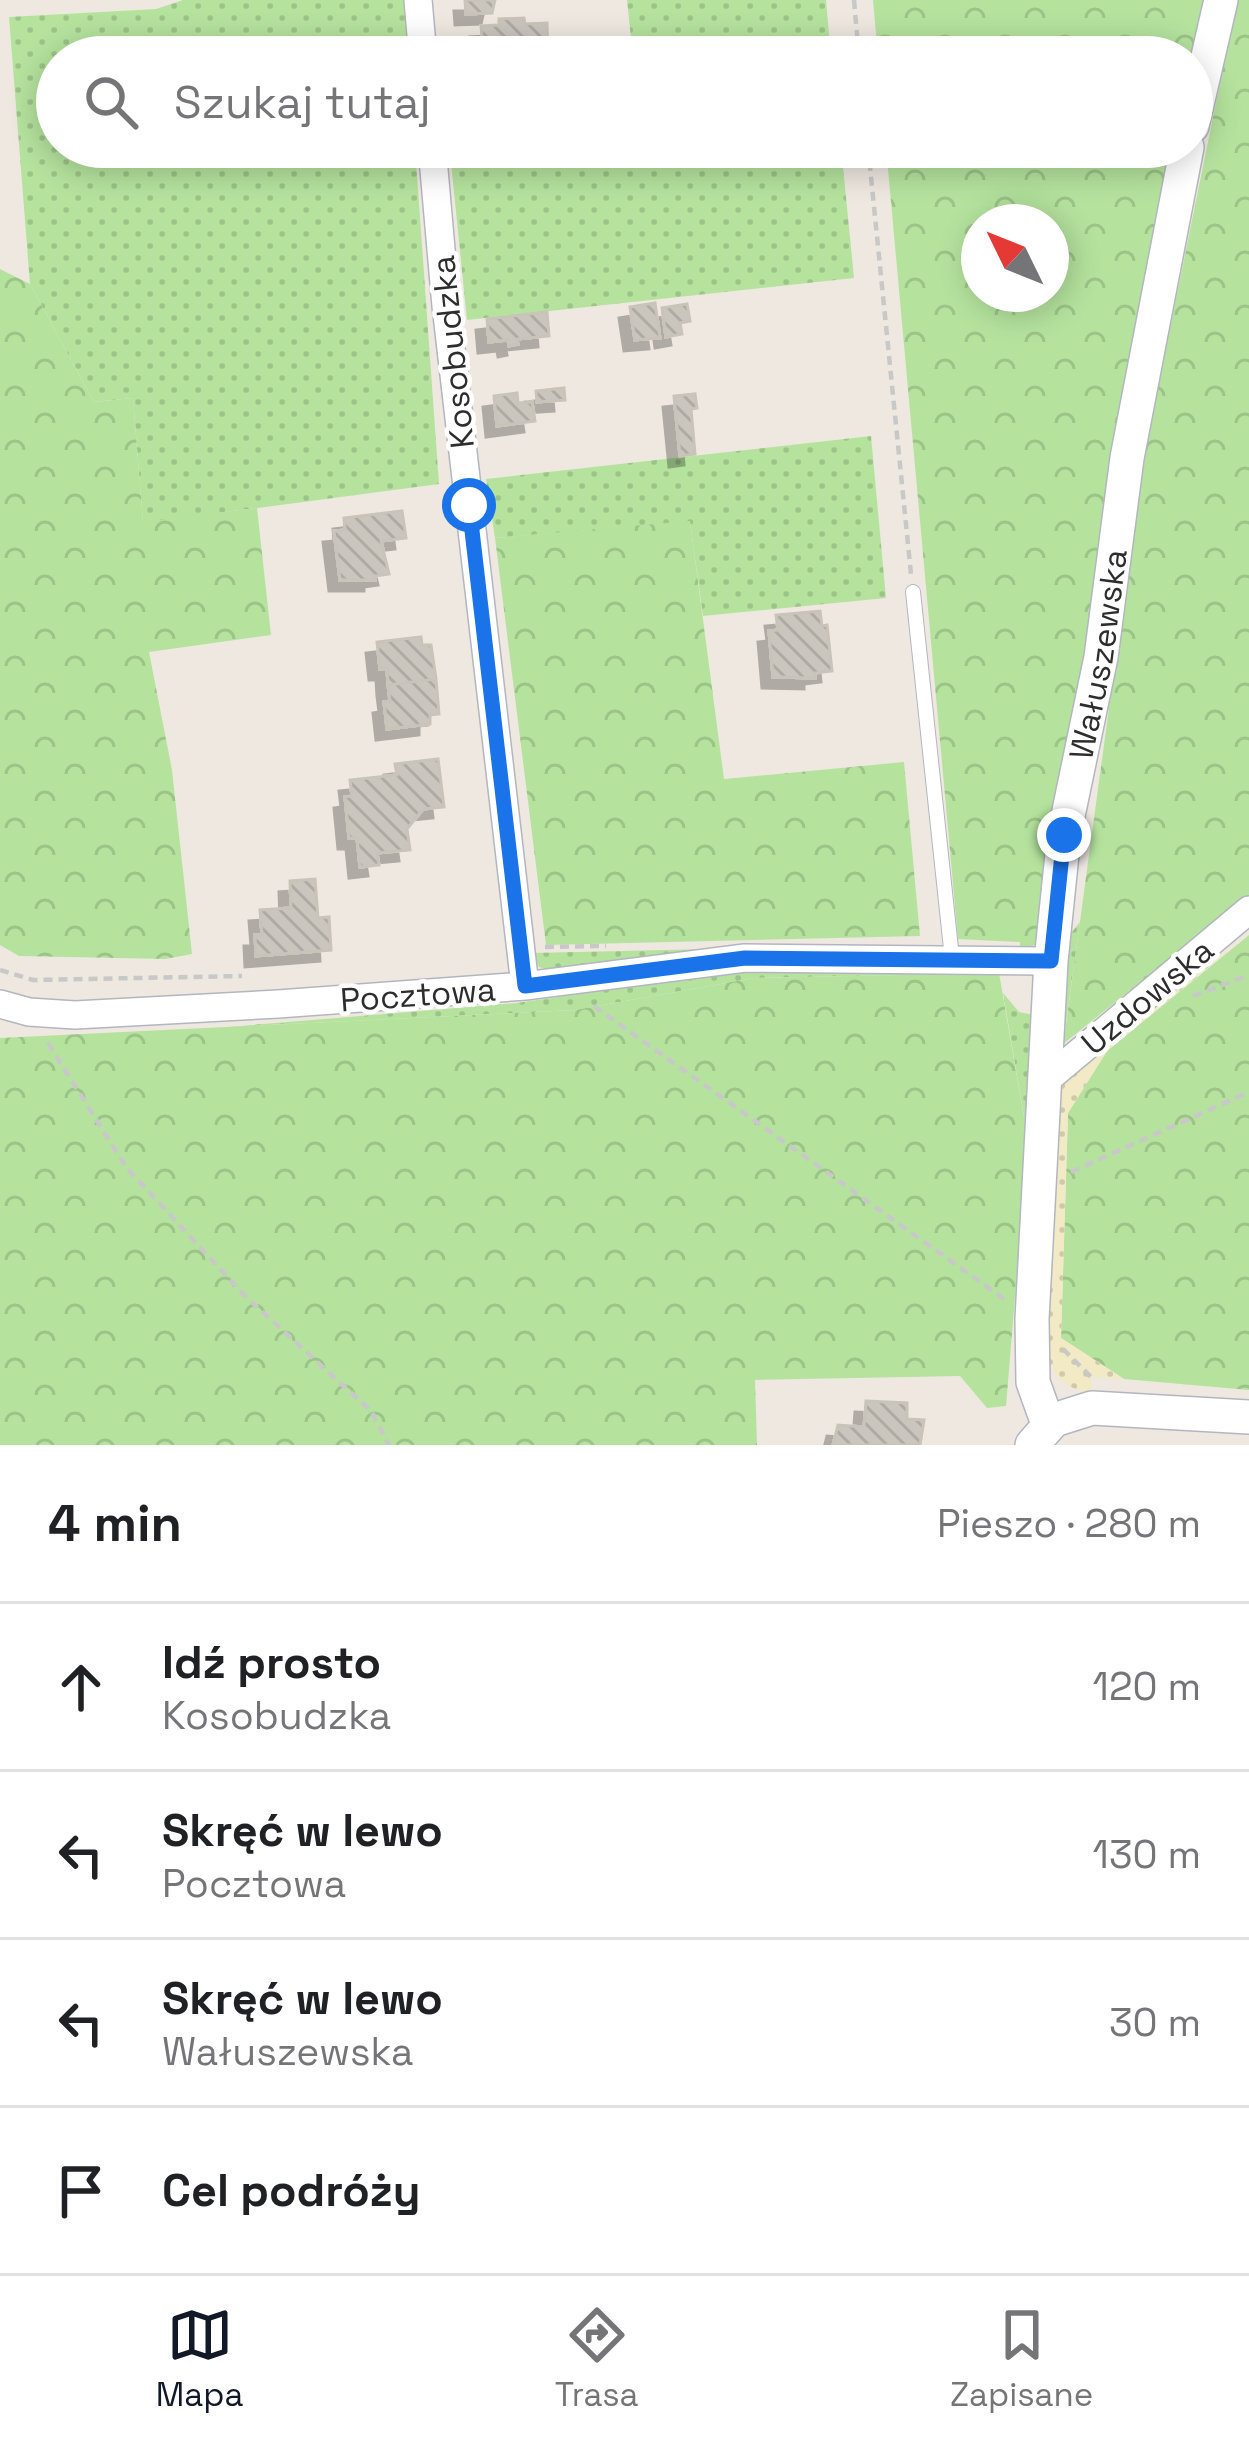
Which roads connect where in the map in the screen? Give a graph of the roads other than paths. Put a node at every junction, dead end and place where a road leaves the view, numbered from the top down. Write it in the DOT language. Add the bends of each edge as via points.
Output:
graph roads {
  1 [pos="418,0"];
  2 [pos="1221,0"];
  3 [pos="422,36"];
  4 [pos="1213,36"];
  5 [pos="433,168"];
  6 [pos="1183,168"];
  7 [pos="913,592"];
  8 [pos="1249,910"];
  9 [pos="952,958"];
  10 [pos="1051,961"];
  11 [pos="525,986"];
  12 [pos="0,1004"];
  13 [pos="1045,1081"];
  14 [pos="1249,1417"];
  15 [pos="1040,1435"];
  1 -- 3 [label="street"];
  2 -- 4 [label="street"];
  5 -- 11 [label="street, Kosobudzka"];
  6 -- 10 [label="street, Wałuszewska" via="1064,835"];
  7 -- 9 [label="lane"];
  8 -- 13 [label="street, Uzdowska"];
  9 -- 10 [label="street, Pocztowa"];
  9 -- 11 [label="street, Pocztowa" via="745,958"];
  10 -- 13 [label="street, Wałuszewska"];
  11 -- 12 [label="street, Pocztowa" via="75,1015"];
  13 -- 15 [label="street, Wałuszewska" via="1032,1319"];
  14 -- 15 [label="street" via="1092,1408 1067,1413"];
}
